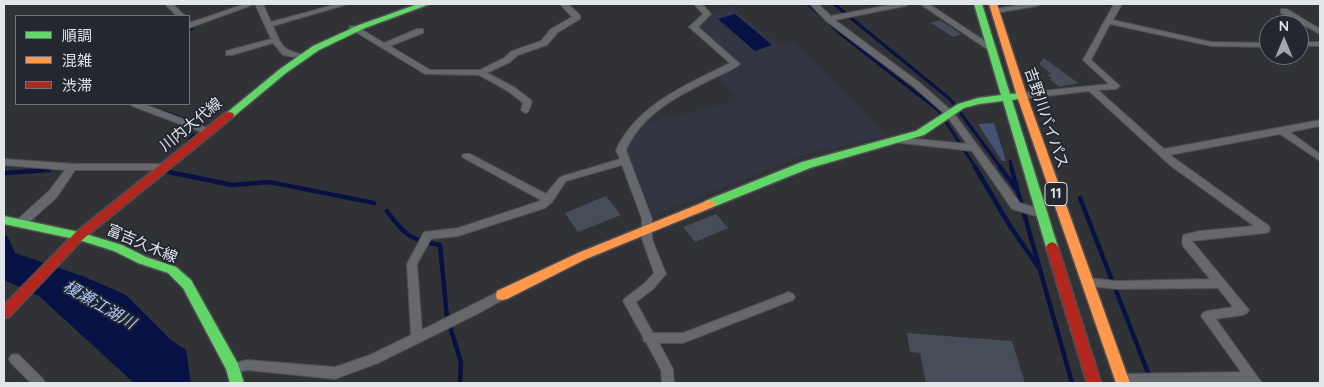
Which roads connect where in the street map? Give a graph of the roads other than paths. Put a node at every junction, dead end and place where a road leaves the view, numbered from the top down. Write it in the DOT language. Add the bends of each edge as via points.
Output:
graph roads {
  1 [pos="169,4"];
  2 [pos="251,4"];
  3 [pos="262,4"];
  4 [pos="344,4"];
  5 [pos="426,4"];
  6 [pos="564,4"];
  7 [pos="698,4"];
  8 [pos="814,4"];
  9 [pos="905,4"];
  10 [pos="924,4"];
  11 [pos="978,4"];
  12 [pos="1037,4"];
  13 [pos="1118,4"];
  14 [pos="994,7"];
  15 [pos="1284,11"];
  16 [pos="180,15"];
  17 [pos="829,18"];
  18 [pos="1108,21"];
  19 [pos="268,24"];
  20 [pos="190,25"];
  21 [pos="353,28"];
  22 [pos="420,31"];
  23 [pos="1320,32"];
  24 [pos="275,40"];
  25 [pos="1259,45"];
  26 [pos="384,46"];
  27 [pos="990,47"];
  28 [pos="228,54"];
  29 [pos="302,56"];
  30 [pos="481,73"];
  31 [pos="1091,88"];
  32 [pos="1022,96"];
  33 [pos="1006,97"];
  34 [pos="138,105"];
  35 [pos="525,110"];
  36 [pos="951,114"];
  37 [pos="1320,123"];
  38 [pos="1281,130"];
  39 [pos="207,131"];
  40 [pos="896,140"];
  41 [pos="965,147"];
  42 [pos="1162,153"];
  43 [pos="467,156"];
  44 [pos="1320,158"];
  45 [pos="624,161"];
  46 [pos="4,162"];
  47 [pos="72,167"];
  48 [pos="163,167"];
  49 [pos="548,200"];
  50 [pos="1043,214"];
  51 [pos="4,220"];
  52 [pos="21,223"];
  53 [pos="647,230"];
  54 [pos="79,236"];
  55 [pos="1087,282"];
  56 [pos="1220,283"];
  57 [pos="502,295"];
  58 [pos="790,297"];
  59 [pos="4,313"];
  60 [pos="417,338"];
  61 [pos="648,338"];
  62 [pos="15,359"];
  63 [pos="233,368"];
  64 [pos="1253,380"];
  65 [pos="1122,381"];
  66 [pos="39,383"];
  67 [pos="237,383"];
  68 [pos="668,383"];
  69 [pos="1094,383"];
  1 -- 16 [label="street"];
  2 -- 20 [label="street"];
  3 -- 19 [label="street"];
  4 -- 19 [label="street"];
  5 -- 21 [label="main road, 川内大代線"];
  6 -- 30 [label="street" via="577,17 554,31 544,43 515,53"];
  7 -- 45 [label="street" via="707,14 692,27 736,64 647,115 622,145"];
  8 -- 17 [label="street"];
  9 -- 17 [label="street"];
  10 -- 27 [label="street"];
  11 -- 27 [label="main road, 吉野川バイパス / 11"];
  12 -- 14 [label="street"];
  13 -- 18 [label="street"];
  14 -- 32 [label="main road, 吉野川バイパス / 11"];
  15 -- 23 [label="street"];
  17 -- 36 [label="street"];
  18 -- 25 [label="street" via="1211,44"];
  18 -- 31 [label="street" via="1087,60 1116,86"];
  19 -- 24 [label="street"];
  21 -- 26 [label="street"];
  21 -- 29 [label="main road, 川内大代線"];
  22 -- 26 [label="street"];
  24 -- 28 [label="street"];
  24 -- 29 [label="street" via="286,53"];
  26 -- 30 [label="street" via="428,72"];
  27 -- 33 [label="main road, 吉野川バイパス / 11"];
  29 -- 39 [label="main road, 川内大代線"];
  30 -- 35 [label="street" via="511,88 528,102"];
  31 -- 32 [label="street"];
  31 -- 42 [label="street"];
  32 -- 33 [label="main road"];
  32 -- 55 [label="main road, 吉野川バイパス / 11"];
  33 -- 36 [label="main road" via="978,101"];
  33 -- 50 [label="main road, 吉野川バイパス / 11"];
  34 -- 39 [label="street"];
  36 -- 40 [label="main road" via="920,133"];
  36 -- 41 [label="street"];
  37 -- 38 [label="street"];
  38 -- 42 [label="street"];
  38 -- 44 [label="street"];
  39 -- 48 [label="main road, 川内大代線"];
  40 -- 41 [label="street"];
  40 -- 53 [label="main road" via="806,165"];
  41 -- 50 [label="street" via="1020,208"];
  42 -- 56 [label="street" via="1265,229 1187,238 1187,243"];
  43 -- 49 [label="street"];
  45 -- 49 [label="street" via="564,179"];
  45 -- 53 [label="street" via="647,219"];
  46 -- 47 [label="street"];
  47 -- 48 [label="street"];
  47 -- 52 [label="street" via="53,194"];
  48 -- 54 [label="main road, 川内大代線"];
  49 -- 60 [label="street" via="458,232 428,235 412,264"];
  50 -- 69 [label="main road, 吉野川バイパス / 11"];
  51 -- 52 [label="main road, 富吉久木線"];
  52 -- 54 [label="main road, 富吉久木線"];
  53 -- 57 [label="main road" via="582,256"];
  53 -- 61 [label="street" via="647,239 660,274 629,301"];
  54 -- 59 [label="main road, 川内大代線"];
  54 -- 63 [label="main road, 富吉久木線" via="172,270 188,284"];
  55 -- 56 [label="street" via="1113,285"];
  55 -- 65 [label="main road, 吉野川バイパス / 11"];
  56 -- 64 [label="street" via="1242,310 1207,316"];
  57 -- 60 [label="street"];
  58 -- 61 [label="street" via="683,338"];
  60 -- 63 [label="street" via="335,373 247,365"];
  61 -- 68 [label="street" via="667,369"];
  62 -- 66 [label="street"];
  63 -- 67 [label="main road, 富吉久木線"];
  64 -- 65 [label="street" via="1149,378"];
}
